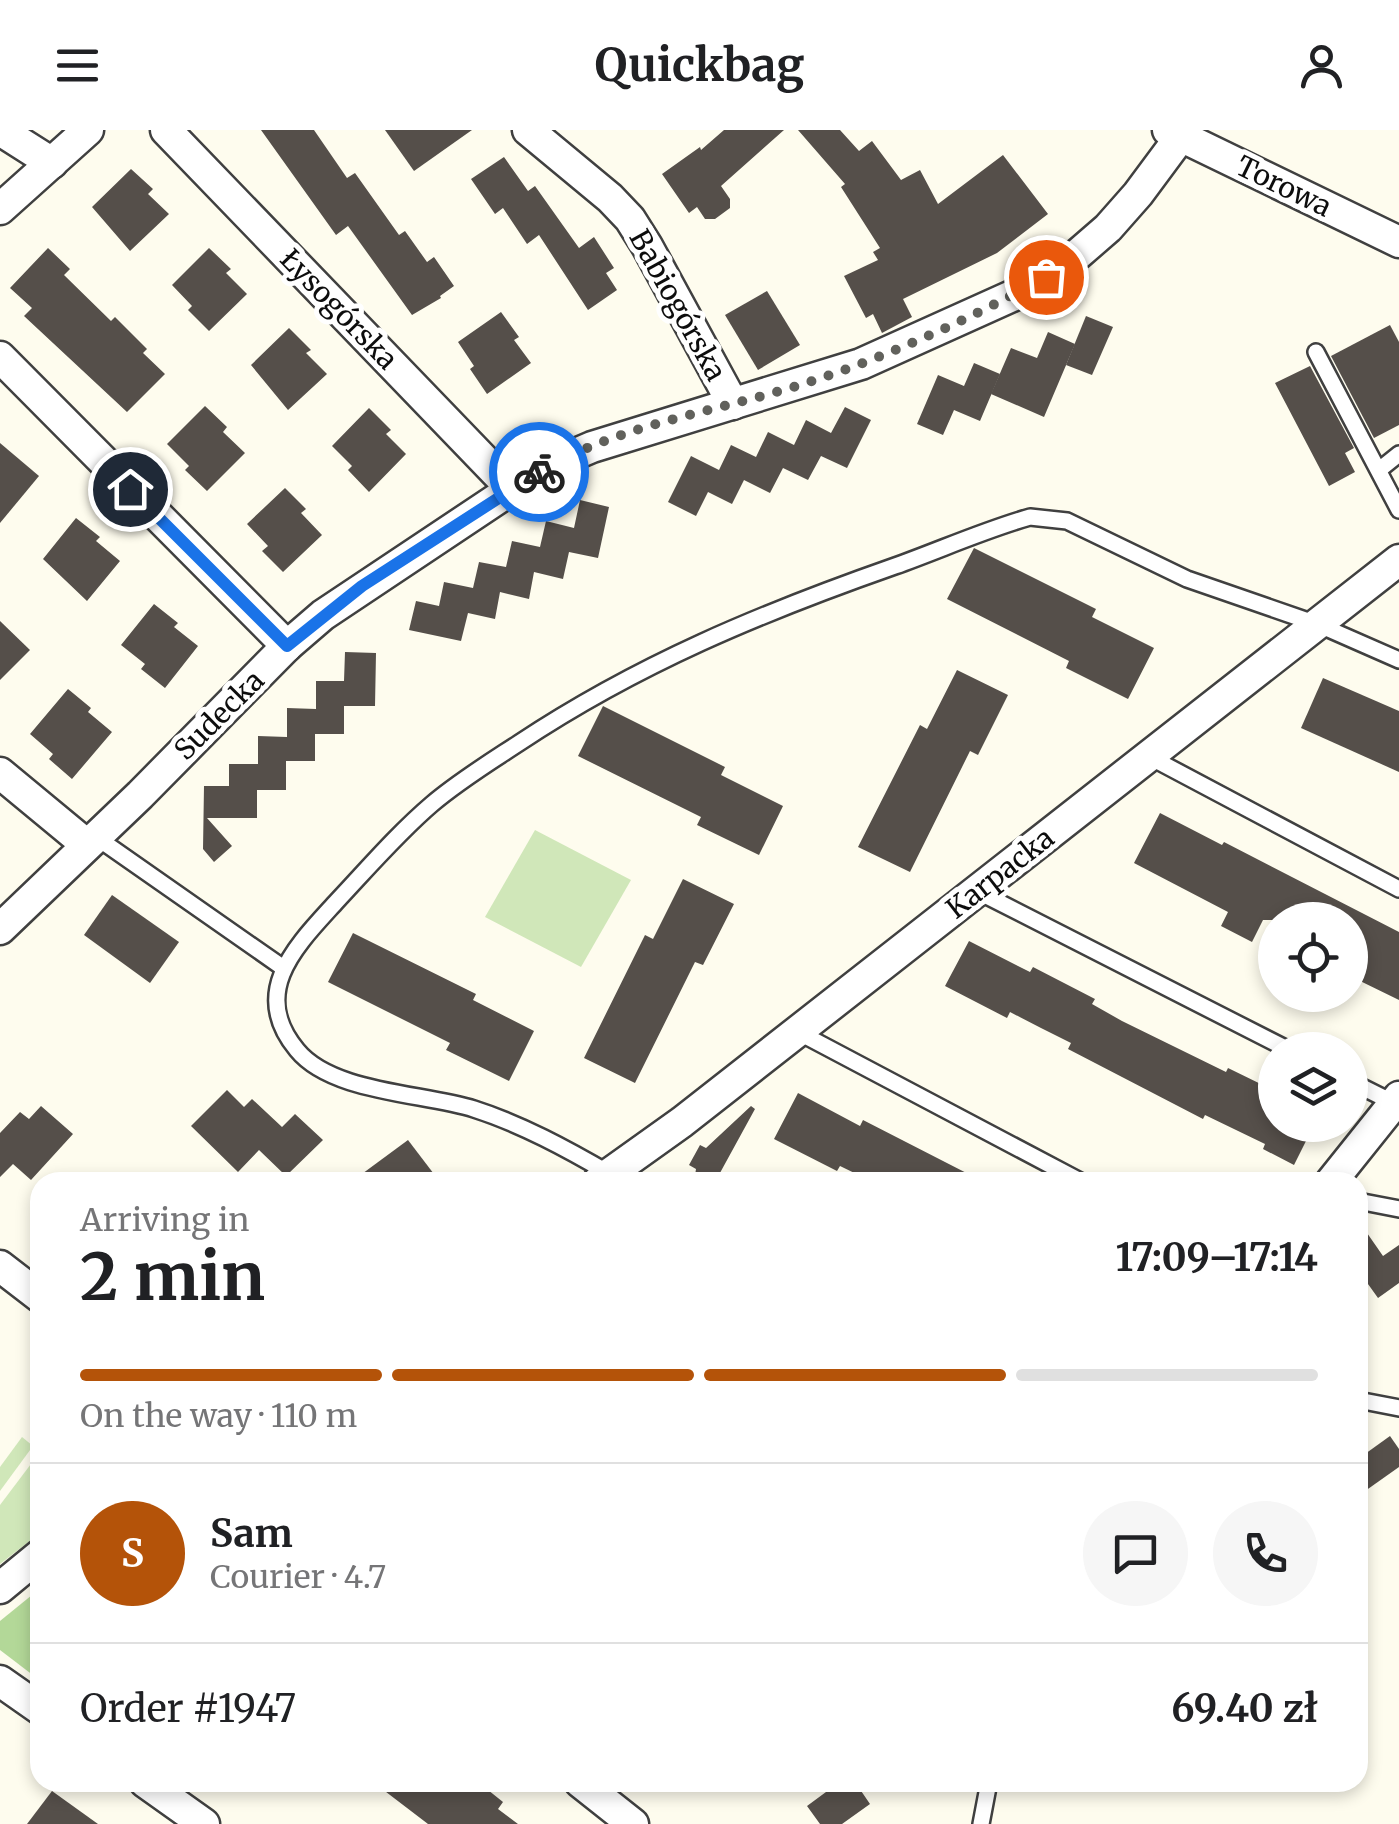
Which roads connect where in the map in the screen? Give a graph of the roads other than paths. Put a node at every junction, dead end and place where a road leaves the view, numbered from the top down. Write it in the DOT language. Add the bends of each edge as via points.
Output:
graph roads {
  1 [pos="0,130"];
  2 [pos="88,130"];
  3 [pos="166,130"];
  4 [pos="528,130"];
  5 [pos="1175,133"];
  6 [pos="52,163"];
  7 [pos="0,209"];
  8 [pos="1399,242"];
  9 [pos="1316,352"];
  10 [pos="0,358"];
  11 [pos="733,404"];
  12 [pos="1399,454"];
  13 [pos="1378,470"];
  14 [pos="512,489"];
  15 [pos="1399,510"];
  16 [pos="1399,560"];
  17 [pos="1318,624"];
  18 [pos="287,646"];
  19 [pos="1399,660"];
  20 [pos="1148,756"];
  21 [pos="0,773"];
  22 [pos="91,841"];
  23 [pos="1399,889"];
  24 [pos="978,891"];
  25 [pos="0,929"];
  26 [pos="282,966"];
  27 [pos="798,1032"];
  28 [pos="1258,1034"];
  29 [pos="1368,1088"];
  30 [pos="1397,1100"];
  31 [pos="597,1172"];
  32 [pos="621,1172"];
  33 [pos="1063,1172"];
  34 [pos="1339,1172"];
  35 [pos="1368,1203"];
  36 [pos="1399,1209"];
  37 [pos="0,1266"];
  38 [pos="30,1289"];
  39 [pos="1368,1402"];
  40 [pos="1399,1408"];
  41 [pos="30,1564"];
  42 [pos="0,1588"];
  43 [pos="0,1681"];
  44 [pos="30,1702"];
  45 [pos="152,1792"];
  46 [pos="593,1792"];
  47 [pos="987,1792"];
  48 [pos="169,1814"];
  49 [pos="204,1824"];
  50 [pos="633,1824"];
  51 [pos="982,1824"];
  1 -- 6 [label="street"];
  2 -- 6 [label="street"];
  3 -- 14 [label="street, Łysogórska"];
  4 -- 11 [label="street, Babiogórska" via="630,220"];
  5 -- 8 [label="street, Torowa"];
  5 -- 11 [label="street, Sudecka" via="1108,228 1046,277 861,364"];
  6 -- 7 [label="street"];
  9 -- 13 [label="lane"];
  10 -- 18 [label="street"];
  11 -- 14 [label="street, Sudecka" via="592,446"];
  12 -- 13 [label="lane"];
  13 -- 15 [label="lane"];
  14 -- 18 [label="street, Sudecka" via="362,586"];
  16 -- 17 [label="street, Karpacka"];
  17 -- 19 [label="lane"];
  17 -- 20 [label="street, Karpacka"];
  17 -- 26 [label="lane" via="1187,580 1067,521 1044,516 1010,522 746,622 584,700 434,802"];
  18 -- 22 [label="street, Sudecka"];
  20 -- 23 [label="lane"];
  20 -- 24 [label="street, Karpacka"];
  21 -- 22 [label="street"];
  22 -- 25 [label="street, Sudecka"];
  22 -- 26 [label="lane"];
  24 -- 27 [label="street, Karpacka"];
  24 -- 28 [label="lane"];
  26 -- 31 [label="lane" via="278,1009 284,1031 314,1066 358,1083 470,1107"];
  27 -- 32 [label="street, Karpacka"];
  27 -- 33 [label="lane"];
  29 -- 30 [label="lane"];
  30 -- 34 [label="street"];
  35 -- 36 [label="lane"];
  37 -- 38 [label="street"];
  39 -- 40 [label="lane"];
  41 -- 42 [label="street"];
  43 -- 44 [label="street"];
  45 -- 48 [label="street"];
  46 -- 50 [label="street"];
  47 -- 51 [label="lane"];
  48 -- 49 [label="street"];
}
